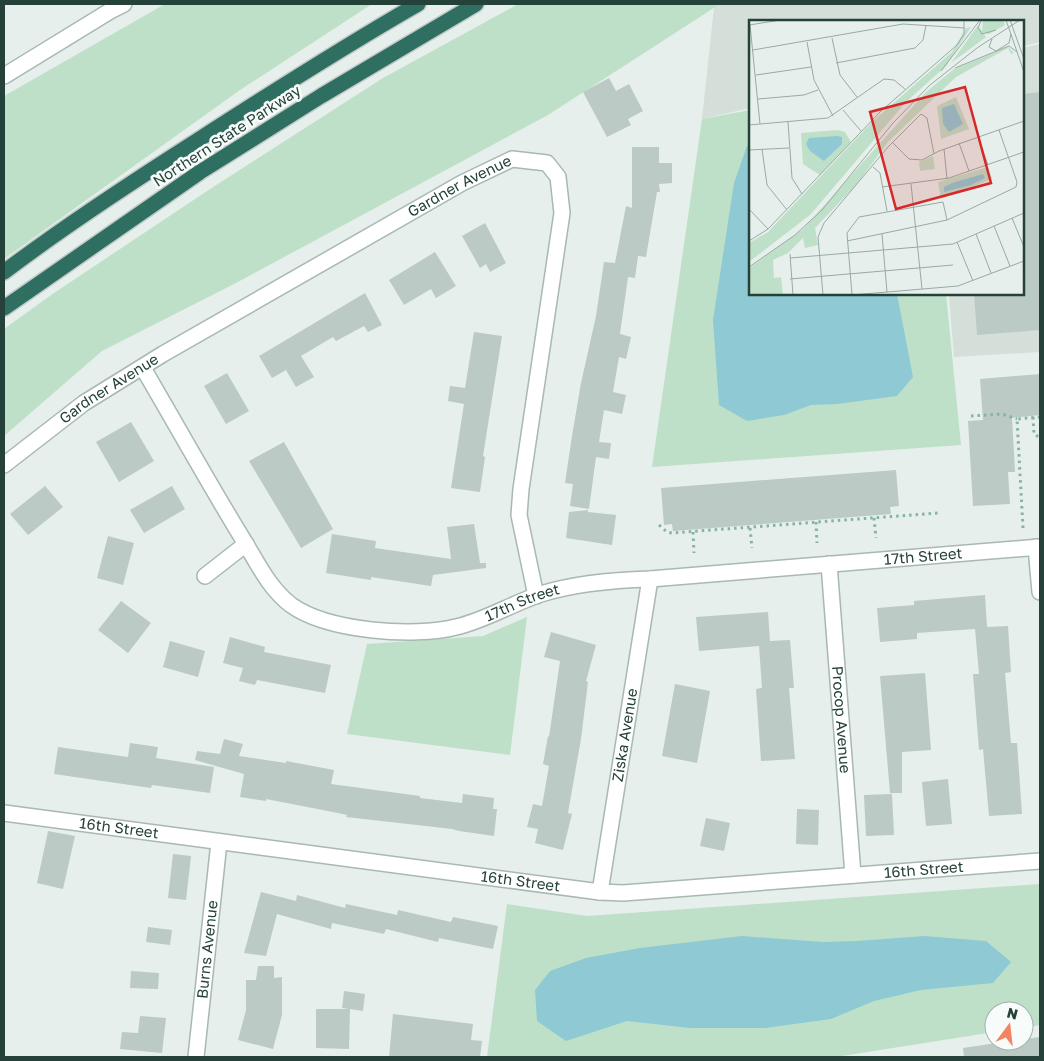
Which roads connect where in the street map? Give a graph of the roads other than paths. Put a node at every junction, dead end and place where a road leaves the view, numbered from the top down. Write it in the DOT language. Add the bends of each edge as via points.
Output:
graph roads {
  1 [pos="124,4"];
  2 [pos="418,4"];
  3 [pos="476,4"];
  4 [pos="4,76"];
  5 [pos="4,272"];
  6 [pos="4,308"];
  7 [pos="143,368"];
  8 [pos="4,466"];
  9 [pos="246,544"];
  10 [pos="1038,547"];
  11 [pos="829,564"];
  12 [pos="205,576"];
  13 [pos="650,579"];
  14 [pos="1040,592"];
  15 [pos="536,596"];
  16 [pos="4,813"];
  17 [pos="219,842"];
  18 [pos="1040,861"];
  19 [pos="853,875"];
  20 [pos="600,892"];
  21 [pos="196,1057"];
  1 -- 4 [label="street"];
  2 -- 5 [label="highway, Northern State Parkway" via="181,151"];
  3 -- 6 [label="highway, Northern State Parkway" via="200,172"];
  7 -- 8 [label="street, Gardner Avenue" via="84,403"];
  7 -- 9 [label="street, 17th Street"];
  7 -- 15 [label="street, Gardner Avenue" via="462,183 512,159 547,163 558,177 562,213 519,515"];
  9 -- 12 [label="street"];
  9 -- 15 [label="street, 17th Street" via="270,584 291,605 314,617 341,625 398,633 432,632 458,627"];
  10 -- 11 [label="street, 17th Street"];
  10 -- 14 [label="street"];
  11 -- 13 [label="street, 17th Street"];
  11 -- 19 [label="street, Procop Avenue"];
  13 -- 15 [label="street, 17th Street" via="603,581"];
  13 -- 20 [label="street, Ziska Avenue"];
  16 -- 17 [label="street, 16th Street"];
  17 -- 20 [label="street, 16th Street"];
  17 -- 21 [label="street, Burns Avenue"];
  18 -- 19 [label="street, 16th Street"];
  19 -- 20 [label="street, 16th Street" via="623,893"];
}
